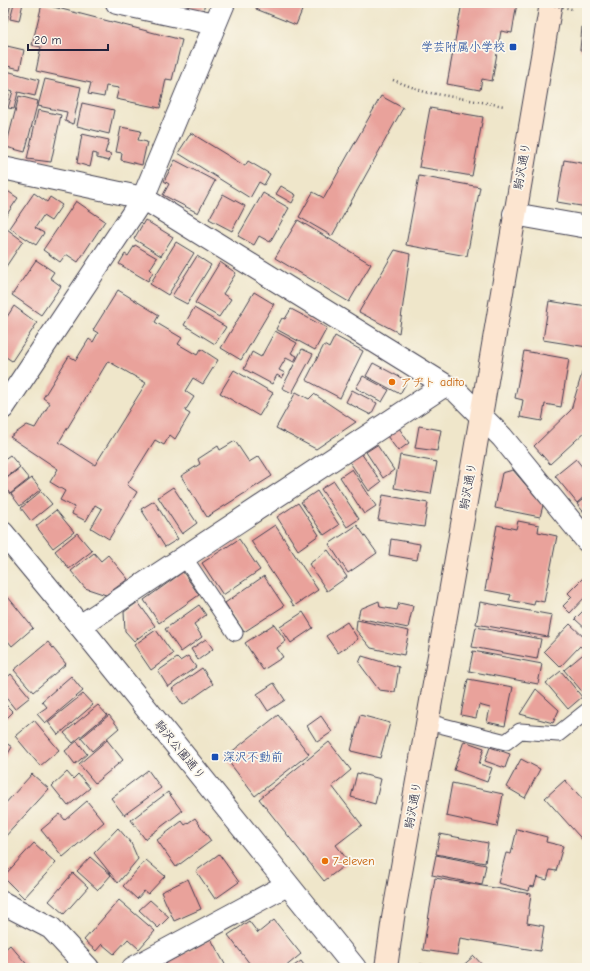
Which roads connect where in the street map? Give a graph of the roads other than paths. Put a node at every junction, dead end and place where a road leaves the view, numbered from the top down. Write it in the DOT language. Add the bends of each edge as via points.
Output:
graph roads {
  1 [pos="118,3"];
  2 [pos="224,3"];
  3 [pos="551,3"];
  4 [pos="215,24"];
  5 [pos="3,168"];
  6 [pos="143,198"];
  7 [pos="514,214"];
  8 [pos="587,227"];
  9 [pos="445,385"];
  10 [pos="3,408"];
  11 [pos="481,416"];
  12 [pos="3,533"];
  13 [pos="587,541"];
  14 [pos="184,557"];
  15 [pos="80,626"];
  16 [pos="235,634"];
  17 [pos="587,711"];
  18 [pos="428,722"];
  19 [pos="288,885"];
  20 [pos="3,903"];
  21 [pos="88,968"];
  22 [pos="133,968"];
  23 [pos="355,968"];
  24 [pos="386,968"];
  1 -- 4 [label="street"];
  2 -- 4 [label="street"];
  3 -- 7 [label="main road, 駒沢通り"];
  4 -- 6 [label="street"];
  5 -- 6 [label="street"];
  6 -- 9 [label="street"];
  6 -- 10 [label="street"];
  7 -- 8 [label="street"];
  7 -- 11 [label="main road, 駒沢通り"];
  9 -- 11 [label="street" via="457,392"];
  9 -- 14 [label="street"];
  11 -- 13 [label="street" via="502,437"];
  11 -- 18 [label="main road, 駒沢通り"];
  12 -- 15 [label="street, 駒沢公園通り"];
  14 -- 15 [label="street"];
  14 -- 16 [label="lane"];
  15 -- 19 [label="street, 駒沢公園通り"];
  17 -- 18 [label="lane" via="558,734 520,731 506,742"];
  18 -- 24 [label="main road, 駒沢通り"];
  19 -- 22 [label="street"];
  19 -- 23 [label="street, 駒沢公園通り"];
  20 -- 21 [label="street" via="50,928"];
}
